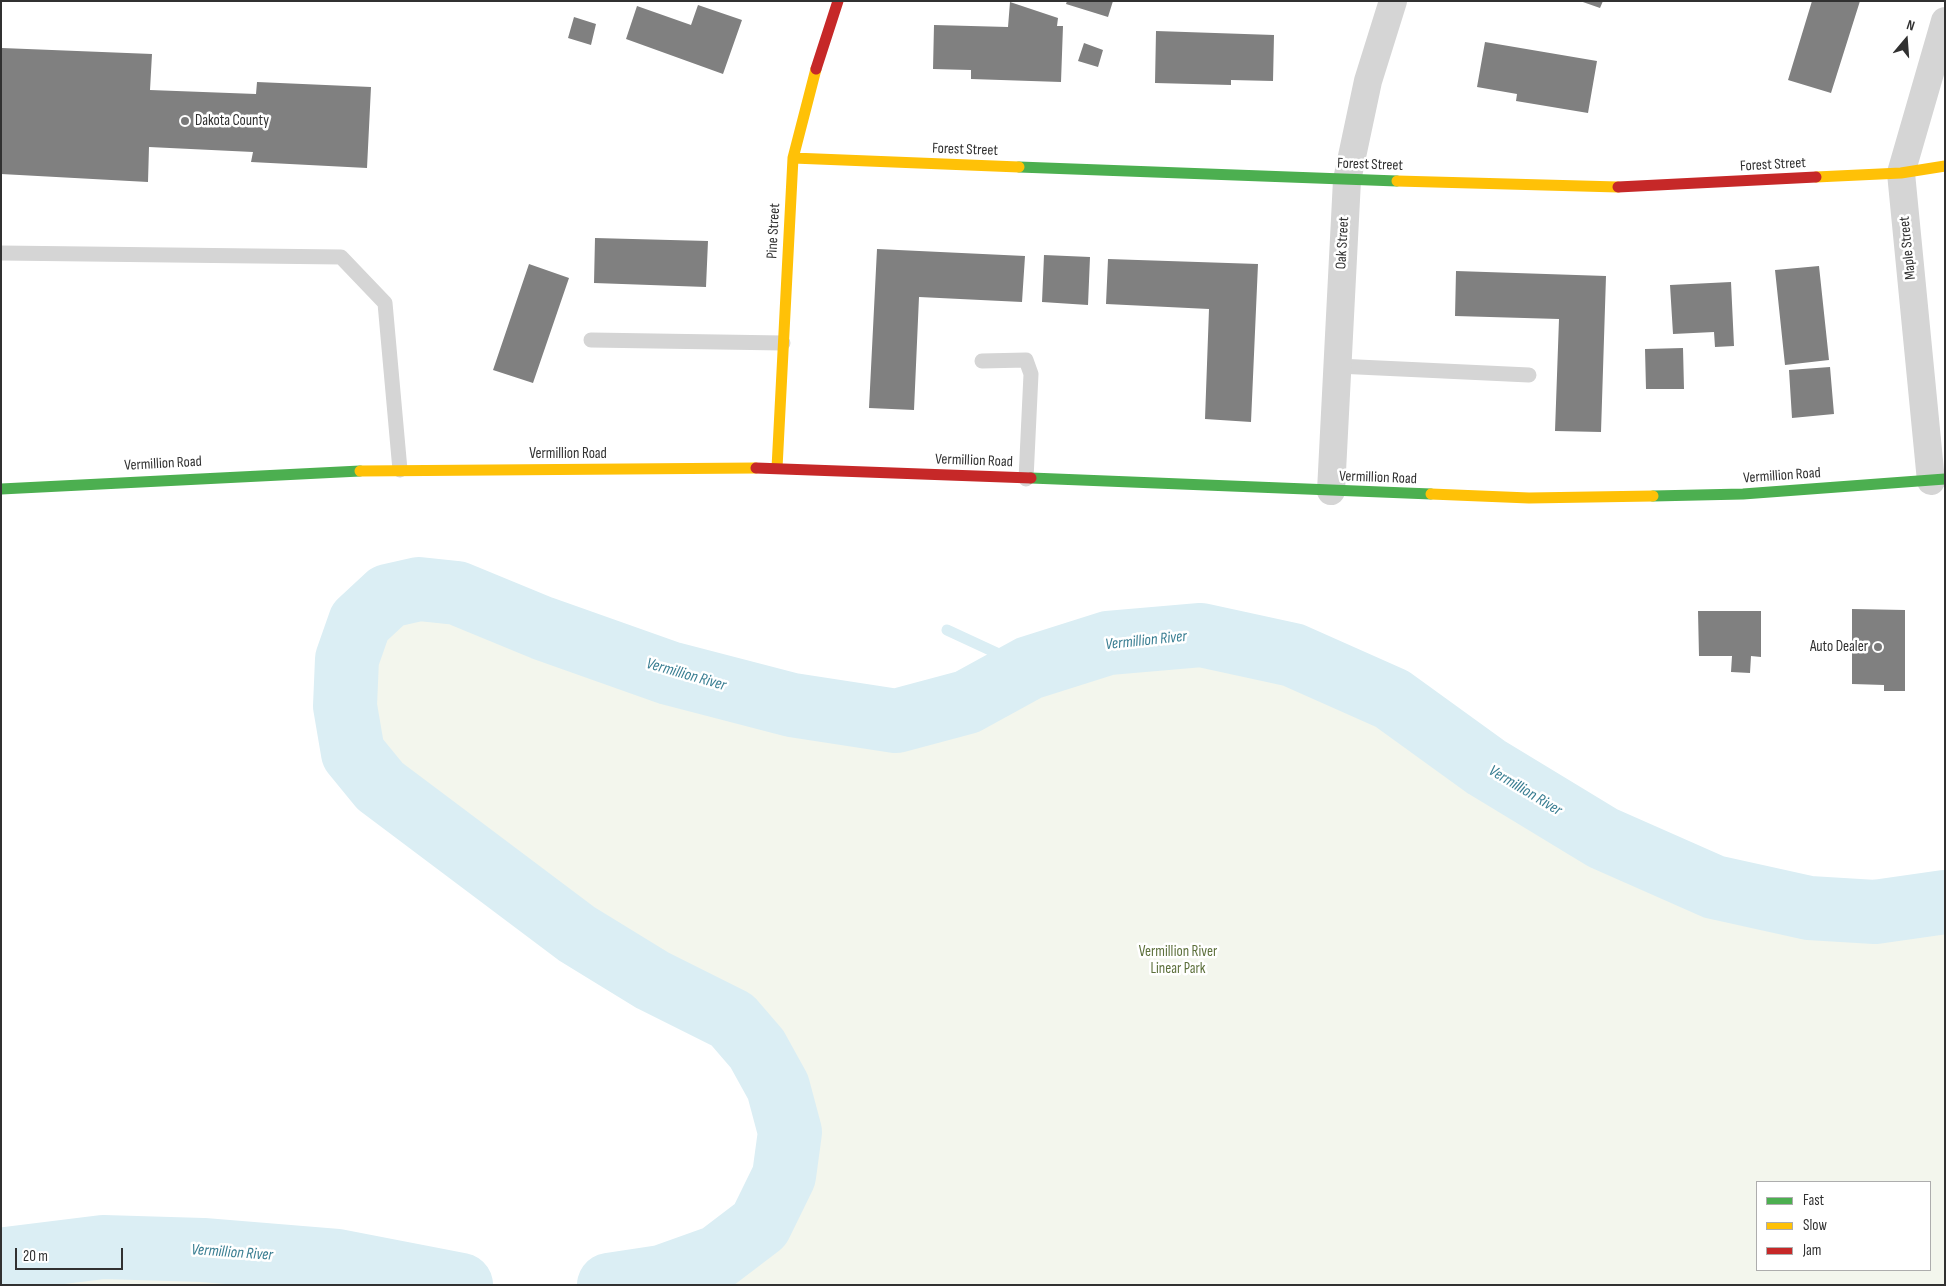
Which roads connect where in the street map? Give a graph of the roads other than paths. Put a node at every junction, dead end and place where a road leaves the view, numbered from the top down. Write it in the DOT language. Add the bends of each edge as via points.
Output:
graph roads {
  1 [pos="838,1"];
  2 [pos="1393,1"];
  3 [pos="1945,21"];
  4 [pos="793,158"];
  5 [pos="1945,166"];
  6 [pos="1901,173"];
  7 [pos="1347,180"];
  8 [pos="1,253"];
  9 [pos="591,340"];
  10 [pos="783,343"];
  11 [pos="982,361"];
  12 [pos="1337,366"];
  13 [pos="1529,375"];
  14 [pos="777,468"];
  15 [pos="400,470"];
  16 [pos="1026,479"];
  17 [pos="1938,480"];
  18 [pos="1,489"];
  19 [pos="1331,491"];
  1 -- 4 [label="main road, Pine Street" via="816,68"];
  2 -- 7 [label="street, Oak Street" via="1368,81"];
  3 -- 6 [label="street, Maple Street"];
  4 -- 7 [label="main road, Forest Street"];
  4 -- 10 [label="main road, Pine Street"];
  5 -- 6 [label="main road, Forest Street"];
  6 -- 7 [label="main road, Forest Street" via="1627,187"];
  6 -- 17 [label="street, Maple Street"];
  7 -- 12 [label="street, Oak Street"];
  8 -- 15 [label="lane" via="341,256 385,303"];
  9 -- 10 [label="lane"];
  10 -- 14 [label="main road, Pine Street"];
  11 -- 16 [label="lane" via="1026,360 1031,374"];
  12 -- 13 [label="lane"];
  12 -- 19 [label="street, Oak Street"];
  14 -- 15 [label="main road, Vermillion Road"];
  14 -- 16 [label="main road, Vermillion Road"];
  15 -- 18 [label="main road, Vermillion Road"];
  16 -- 19 [label="main road, Vermillion Road"];
  17 -- 19 [label="main road, Vermillion Road" via="1743,494 1530,498"];
}
